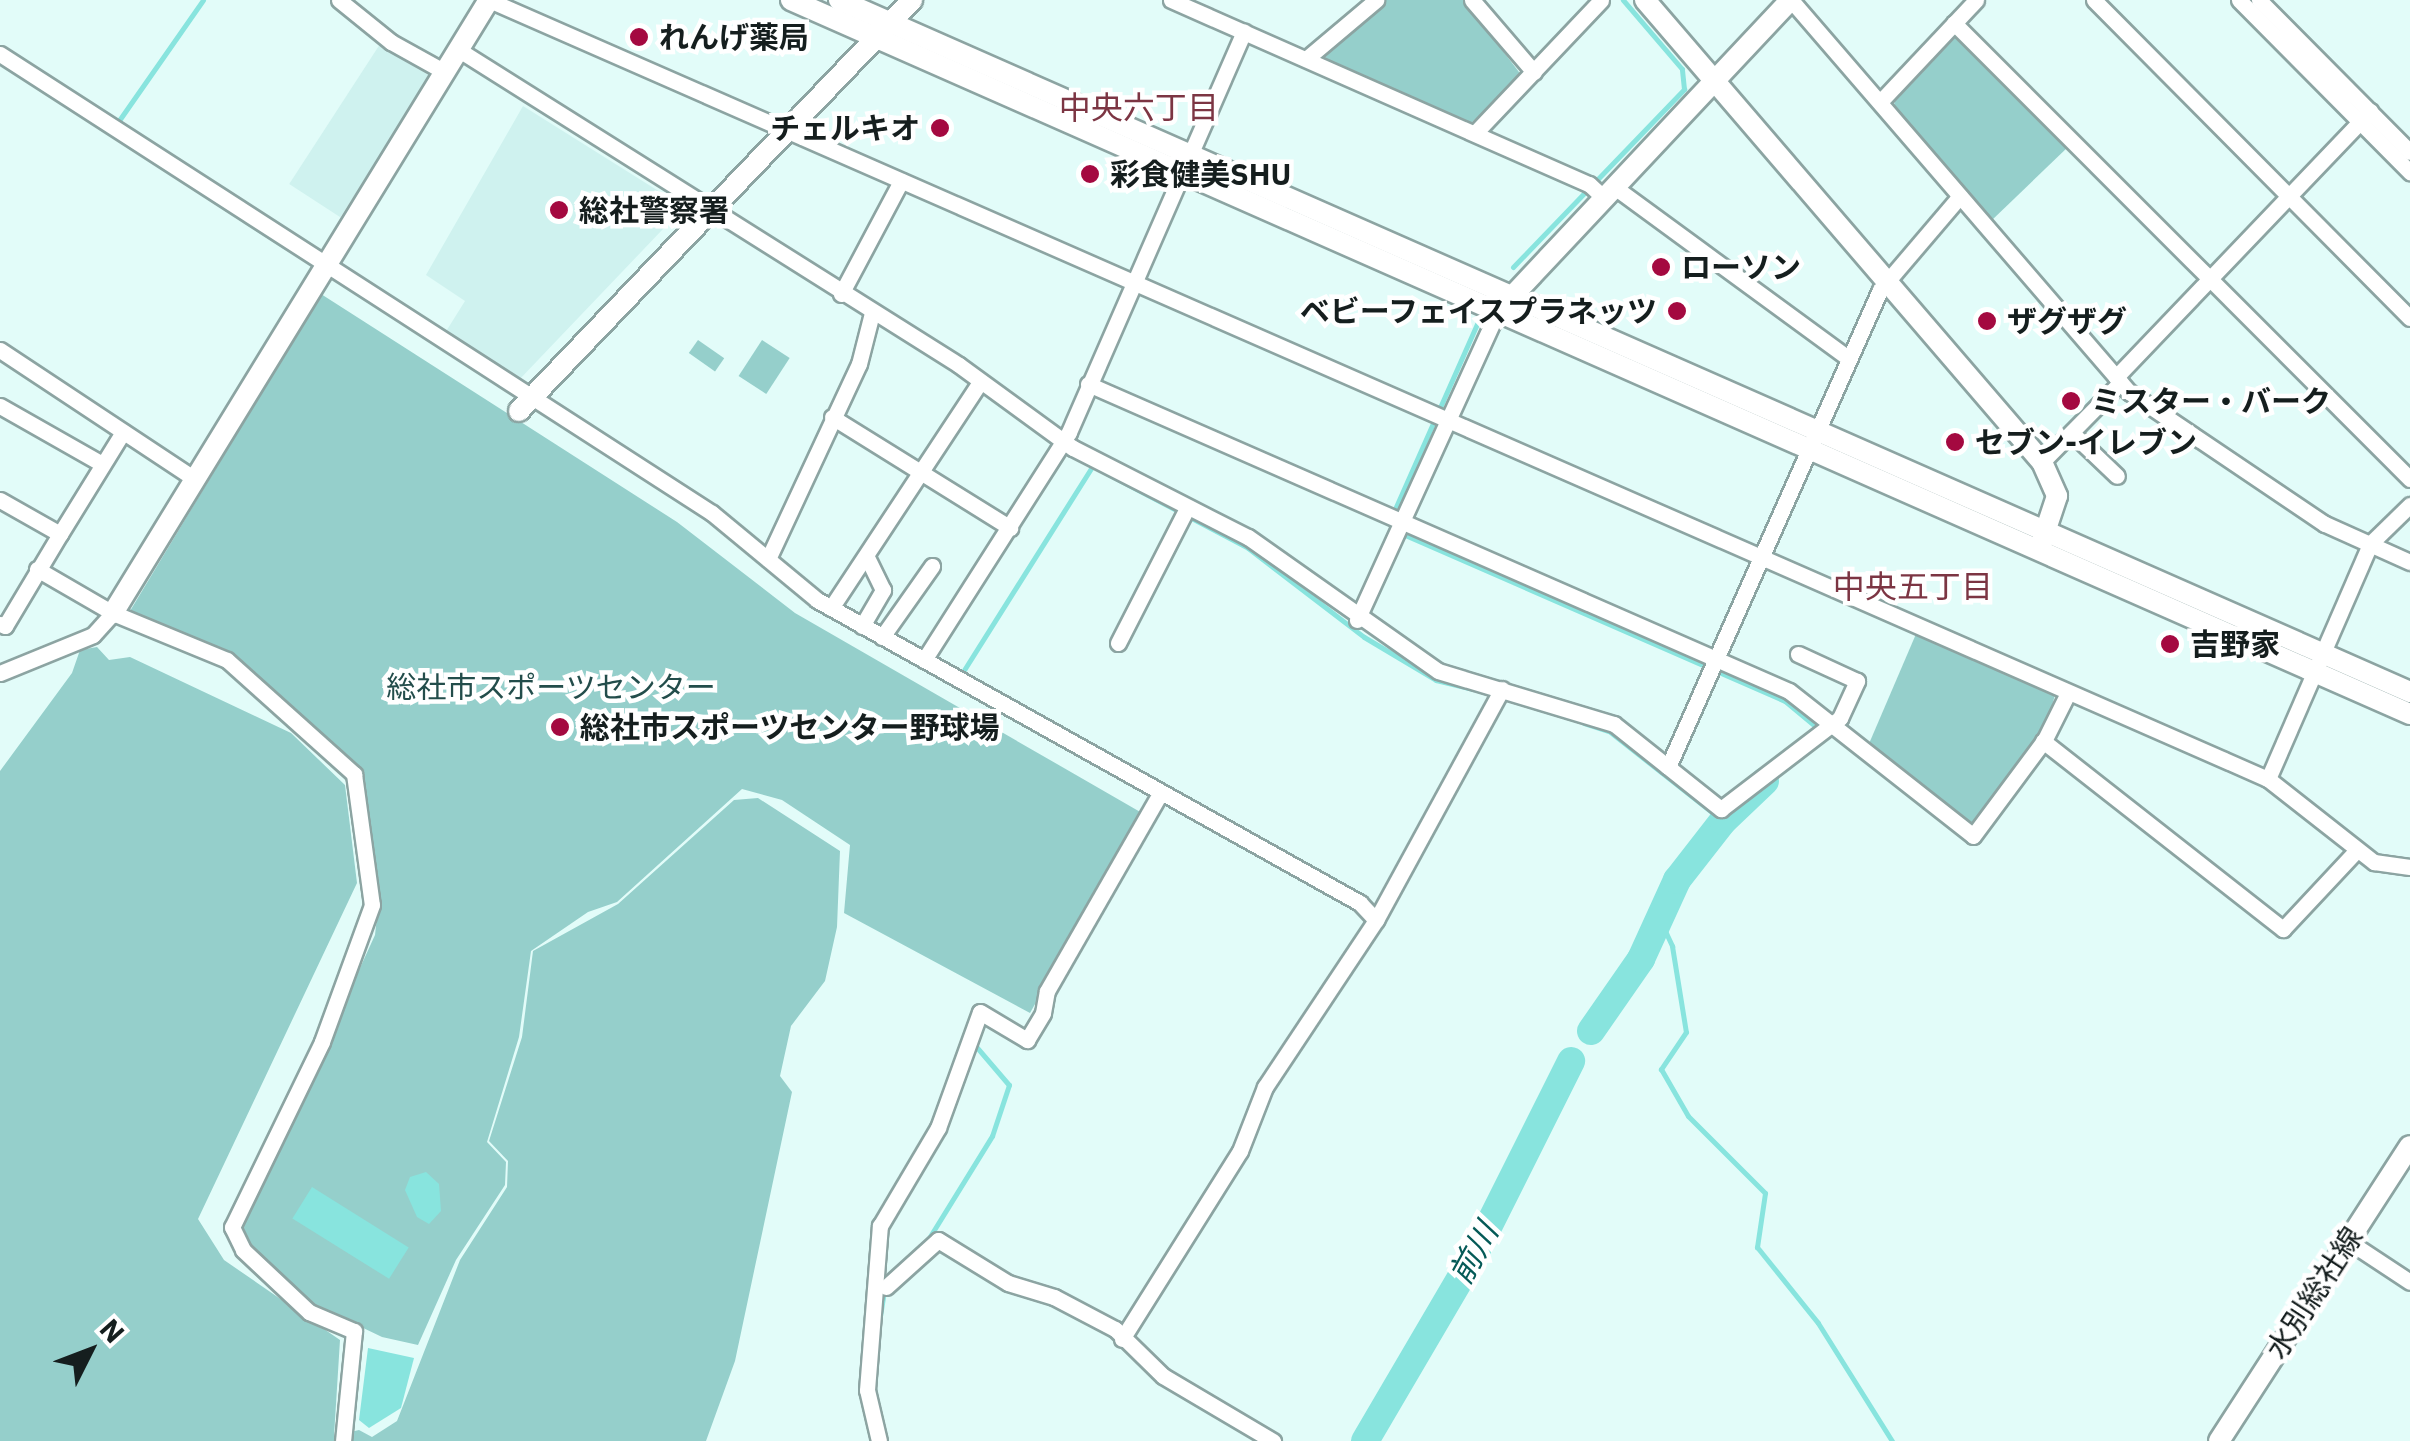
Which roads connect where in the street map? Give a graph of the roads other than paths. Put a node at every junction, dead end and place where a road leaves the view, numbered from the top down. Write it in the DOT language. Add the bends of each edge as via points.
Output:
graph roads {
  1 [pos="339,0"];
  2 [pos="489,0"];
  3 [pos="791,0"];
  4 [pos="839,0"];
  5 [pos="912,0"];
  6 [pos="1171,0"];
  7 [pos="1472,0"];
  8 [pos="1601,0"];
  9 [pos="1644,0"];
  10 [pos="1790,0"];
  11 [pos="1976,0"];
  12 [pos="2094,0"];
  13 [pos="2238,0"];
  14 [pos="2259,0"];
  15 [pos="1368,2"];
  16 [pos="1954,23"];
  17 [pos="883,30"];
  18 [pos="1244,32"];
  19 [pos="459,50"];
  20 [pos="0,54"];
  21 [pos="1306,59"];
  22 [pos="445,72"];
  23 [pos="1534,72"];
  24 [pos="1713,79"];
  25 [pos="1880,102"];
  26 [pos="2365,116"];
  27 [pos="788,130"];
  28 [pos="1474,134"];
  29 [pos="2410,152"];
  30 [pos="1186,164"];
  31 [pos="2410,172"];
  32 [pos="901,181"];
  33 [pos="1600,189"];
  34 [pos="1960,196"];
  35 [pos="2289,196"];
  36 [pos="713,210"];
  37 [pos="324,264"];
  38 [pos="2210,278"];
  39 [pos="1886,279"];
  40 [pos="1132,284"];
  41 [pos="840,294"];
  42 [pos="1504,304"];
  43 [pos="870,315"];
  44 [pos="2410,318"];
  45 [pos="0,350"];
  46 [pos="1847,357"];
  47 [pos="2118,380"];
  48 [pos="978,384"];
  49 [pos="1088,384"];
  50 [pos="525,405"];
  51 [pos="0,406"];
  52 [pos="832,417"];
  53 [pos="1440,418"];
  54 [pos="123,432"];
  55 [pos="2072,433"];
  56 [pos="1812,439"];
  57 [pos="1062,445"];
  58 [pos="2042,462"];
  59 [pos="102,464"];
  60 [pos="920,472"];
  61 [pos="2117,476"];
  62 [pos="192,477"];
  63 [pos="2410,479"];
  64 [pos="0,500"];
  65 [pos="2410,505"];
  66 [pos="1185,513"];
  67 [pos="1401,522"];
  68 [pos="1010,528"];
  69 [pos="60,534"];
  70 [pos="2042,540"];
  71 [pos="2370,544"];
  72 [pos="867,557"];
  73 [pos="1759,559"];
  74 [pos="768,560"];
  75 [pos="2410,562"];
  76 [pos="932,566"];
  77 [pos="37,569"];
  78 [pos="831,608"];
  79 [pos="114,612"];
  80 [pos="1358,620"];
  81 [pos="0,624"];
  82 [pos="862,626"];
  83 [pos="882,637"];
  84 [pos="1118,643"];
  85 [pos="1798,654"];
  86 [pos="924,660"];
  87 [pos="2319,663"];
  88 [pos="1712,665"];
  89 [pos="0,672"];
  90 [pos="2410,692"];
  91 [pos="1499,693"];
  92 [pos="2067,695"];
  93 [pos="2410,714"];
  94 [pos="1824,728"];
  95 [pos="2043,741"];
  96 [pos="1668,767"];
  97 [pos="2268,779"];
  98 [pos="1161,792"];
  99 [pos="2356,851"];
  100 [pos="2410,867"];
  101 [pos="1376,920"];
  102 [pos="2410,1146"];
  103 [pos="2348,1241"];
  104 [pos="2410,1282"];
  105 [pos="886,1287"];
  106 [pos="1122,1339"];
  107 [pos="342,1441"];
  108 [pos="880,1441"];
  109 [pos="1273,1441"];
  110 [pos="2219,1441"];
  1 -- 22 [label="street" via="390,42"];
  2 -- 19 [label="street"];
  2 -- 27 [label="street"];
  3 -- 17 [label="street"];
  4 -- 17 [label="street"];
  5 -- 17 [label="street"];
  6 -- 18 [label="street"];
  7 -- 23 [label="street"];
  8 -- 23 [label="street"];
  9 -- 24 [label="street"];
  10 -- 24 [label="street"];
  10 -- 25 [label="street"];
  11 -- 16 [label="street"];
  12 -- 35 [label="street"];
  13 -- 26 [label="street"];
  14 -- 26 [label="street"];
  15 -- 21 [label="street"];
  16 -- 25 [label="street"];
  16 -- 38 [label="street"];
  17 -- 27 [label="street"];
  17 -- 30 [label="street"];
  18 -- 21 [label="street"];
  18 -- 30 [label="street"];
  19 -- 22 [label="street"];
  19 -- 36 [label="street"];
  20 -- 37 [label="street"];
  21 -- 28 [label="street"];
  22 -- 37 [label="street"];
  23 -- 28 [label="street"];
  24 -- 33 [label="street"];
  24 -- 39 [label="street"];
  25 -- 34 [label="street"];
  26 -- 29 [label="street"];
  26 -- 31 [label="street"];
  26 -- 35 [label="street"];
  27 -- 32 [label="street"];
  27 -- 36 [label="street"];
  28 -- 33 [label="street"];
  30 -- 40 [label="street"];
  30 -- 42 [label="street"];
  32 -- 40 [label="street"];
  32 -- 41 [label="street"];
  33 -- 42 [label="street"];
  33 -- 46 [label="street"];
  34 -- 39 [label="street"];
  34 -- 47 [label="street"];
  35 -- 38 [label="street"];
  35 -- 44 [label="street"];
  36 -- 41 [label="street"];
  36 -- 50 [label="street"];
  37 -- 50 [label="street"];
  37 -- 62 [label="street"];
  38 -- 47 [label="street"];
  38 -- 63 [label="street"];
  39 -- 46 [label="street"];
  39 -- 58 [label="street"];
  40 -- 49 [label="street"];
  40 -- 53 [label="street"];
  41 -- 43 [label="street"];
  42 -- 53 [label="street"];
  42 -- 56 [label="street"];
  43 -- 48 [label="street"];
  43 -- 52 [label="street" via="858,364"];
  45 -- 54 [label="street"];
  46 -- 56 [label="street"];
  47 -- 55 [label="street"];
  47 -- 71 [label="street" via="2324,524"];
  48 -- 57 [label="street"];
  48 -- 60 [label="street"];
  49 -- 57 [label="street"];
  49 -- 67 [label="street"];
  50 -- 74 [label="street" via="712,513"];
  51 -- 59 [label="street"];
  52 -- 60 [label="street"];
  52 -- 74 [label="street"];
  53 -- 67 [label="street"];
  53 -- 73 [label="street"];
  54 -- 59 [label="street"];
  54 -- 62 [label="street"];
  55 -- 58 [label="street"];
  55 -- 61 [label="street"];
  56 -- 70 [label="street"];
  56 -- 73 [label="street"];
  57 -- 66 [label="street"];
  57 -- 68 [label="street"];
  58 -- 70 [label="street" via="2058,496"];
  59 -- 69 [label="street"];
  60 -- 68 [label="street"];
  60 -- 72 [label="street"];
  62 -- 79 [label="street"];
  64 -- 69 [label="street"];
  65 -- 71 [label="street"];
  66 -- 80 [label="street" via="1248,538"];
  66 -- 84 [label="street"];
  67 -- 80 [label="street"];
  67 -- 88 [label="street"];
  68 -- 86 [label="street"];
  69 -- 77 [label="street"];
  70 -- 87 [label="street"];
  71 -- 75 [label="street"];
  71 -- 87 [label="street"];
  72 -- 78 [label="street"];
  72 -- 82 [label="street" via="882,590"];
  73 -- 88 [label="street"];
  73 -- 92 [label="street"];
  74 -- 78 [label="street"];
  76 -- 83 [label="street"];
  77 -- 79 [label="street"];
  77 -- 81 [label="street" via="5,626"];
  78 -- 82 [label="street"];
  79 -- 89 [label="street" via="93,635"];
  79 -- 107 [label="street" via="227,660 354,774 372,905 322,1042 232,1227 243,1250 309,1312 354,1332"];
  80 -- 91 [label="street" via="1438,671"];
  82 -- 83 [label="street"];
  83 -- 86 [label="street"];
  85 -- 94 [label="street" via="1856,681 1840,718"];
  86 -- 98 [label="street"];
  87 -- 90 [label="street"];
  87 -- 93 [label="street"];
  87 -- 97 [label="street"];
  88 -- 94 [label="street" via="1789,691"];
  88 -- 96 [label="street"];
  91 -- 96 [label="street" via="1614,724"];
  91 -- 101 [label="street"];
  92 -- 95 [label="street"];
  92 -- 97 [label="street"];
  94 -- 95 [label="street" via="1973,836"];
  94 -- 96 [label="street" via="1722,809"];
  95 -- 99 [label="street" via="2283,929"];
  97 -- 99 [label="street"];
  98 -- 101 [label="street" via="1360,904"];
  98 -- 108 [label="street" via="1047,992 1044,1013 1027,1040 980,1012 938,1128 880,1226 867,1390"];
  99 -- 100 [label="street" via="2374,862"];
  101 -- 106 [label="street" via="1265,1087 1240,1151"];
  102 -- 103 [label="street, 水別総社線"];
  103 -- 104 [label="street"];
  103 -- 110 [label="street, 水別総社線"];
  105 -- 106 [label="street" via="938,1240 1008,1283 1096,1319"];
  106 -- 109 [label="street" via="1163,1376"];
}
